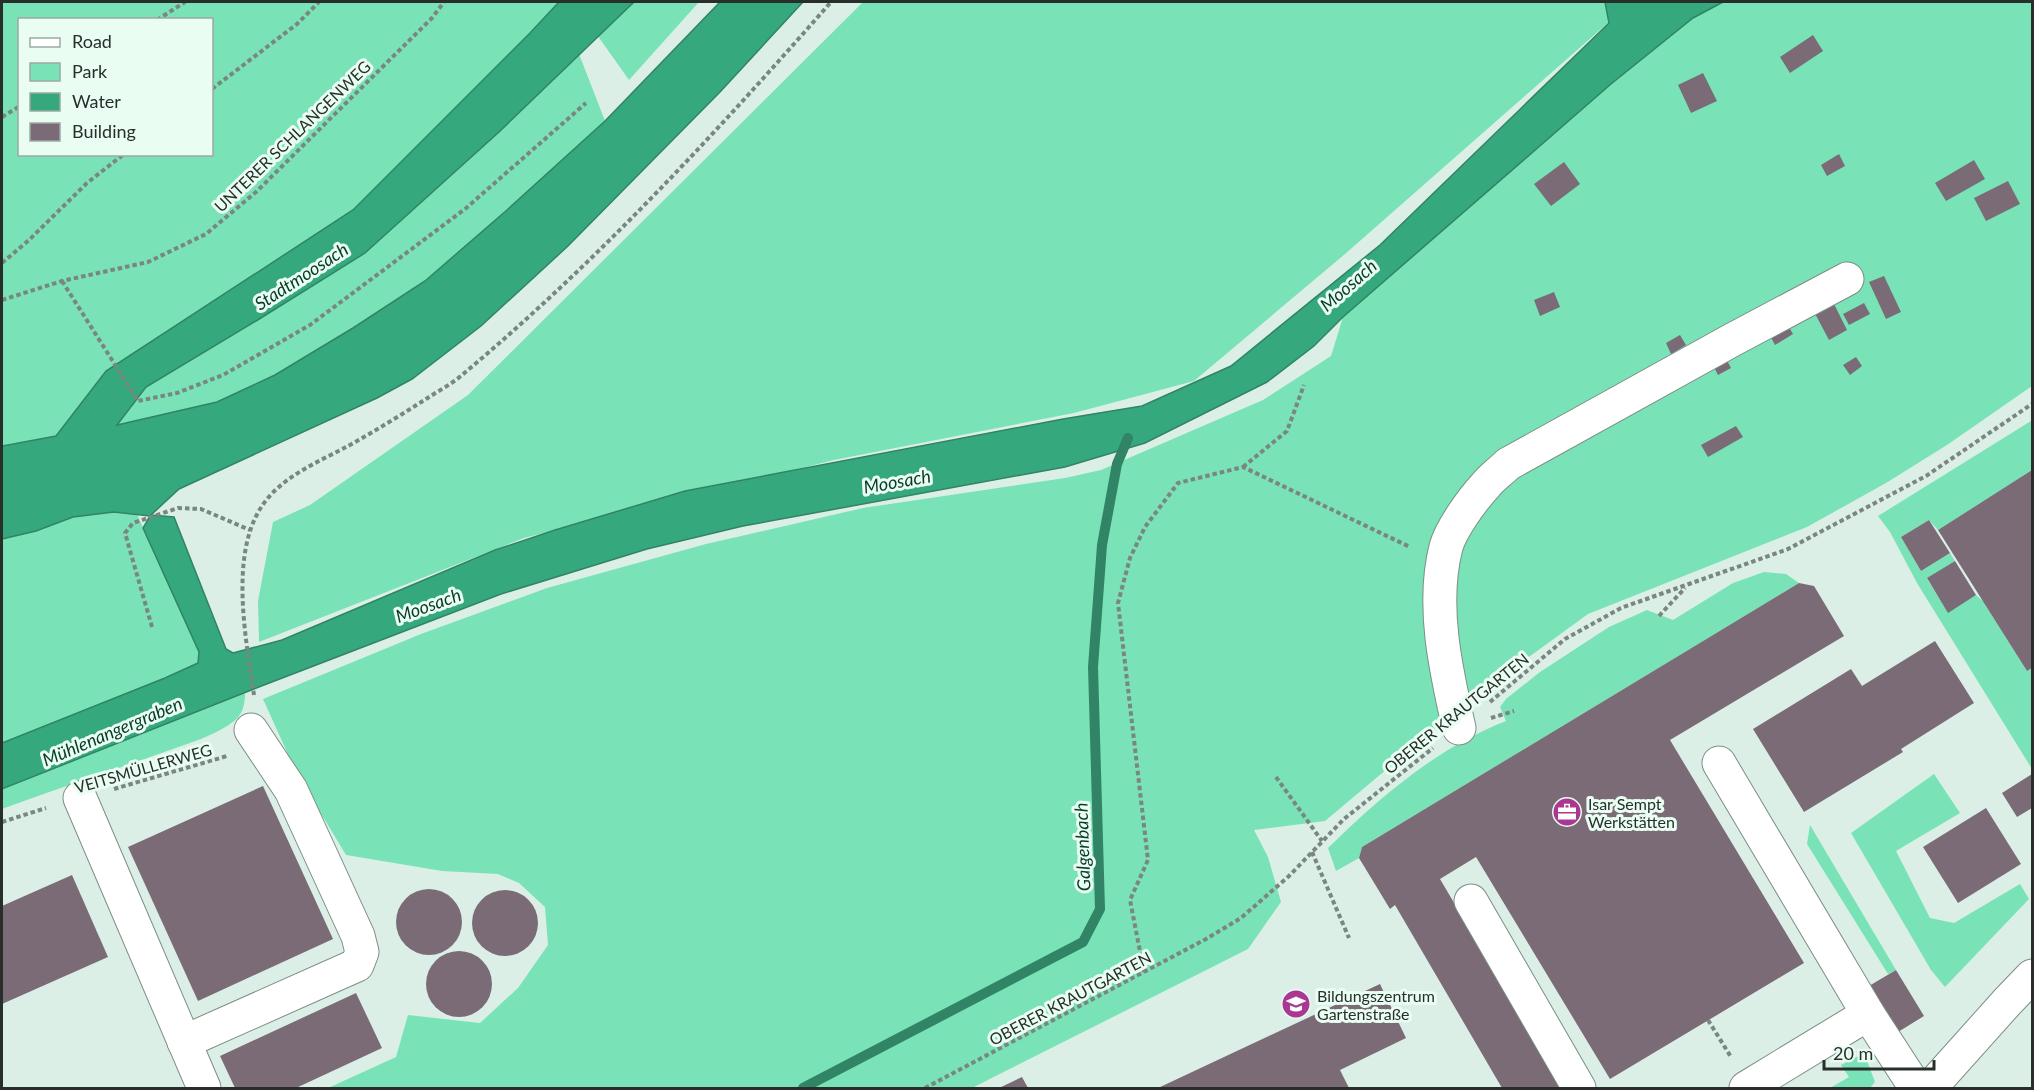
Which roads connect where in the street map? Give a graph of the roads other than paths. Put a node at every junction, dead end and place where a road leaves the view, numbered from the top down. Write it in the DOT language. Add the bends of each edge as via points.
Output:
graph roads {
  1 [pos="1847,279"];
  2 [pos="253,715"];
  3 [pos="1459,728"];
  4 [pos="1719,763"];
  5 [pos="80,798"];
  6 [pos="1472,901"];
  7 [pos="2032,976"];
  8 [pos="1868,1014"];
  9 [pos="184,1042"];
  10 [pos="204,1089"];
  11 [pos="1579,1089"];
  12 [pos="1746,1089"];
  13 [pos="1916,1089"];
  14 [pos="1930,1089"];
  1 -- 3 [label="street" via="1508,464 1485,485 1446,545 1439,586 1445,665"];
  2 -- 9 [label="street" via="291,790 362,952 357,965"];
  4 -- 8 [label="street"];
  5 -- 9 [label="street"];
  6 -- 11 [label="street"];
  7 -- 14 [label="street"];
  8 -- 12 [label="street"];
  8 -- 13 [label="street"];
  9 -- 10 [label="street"];
}
